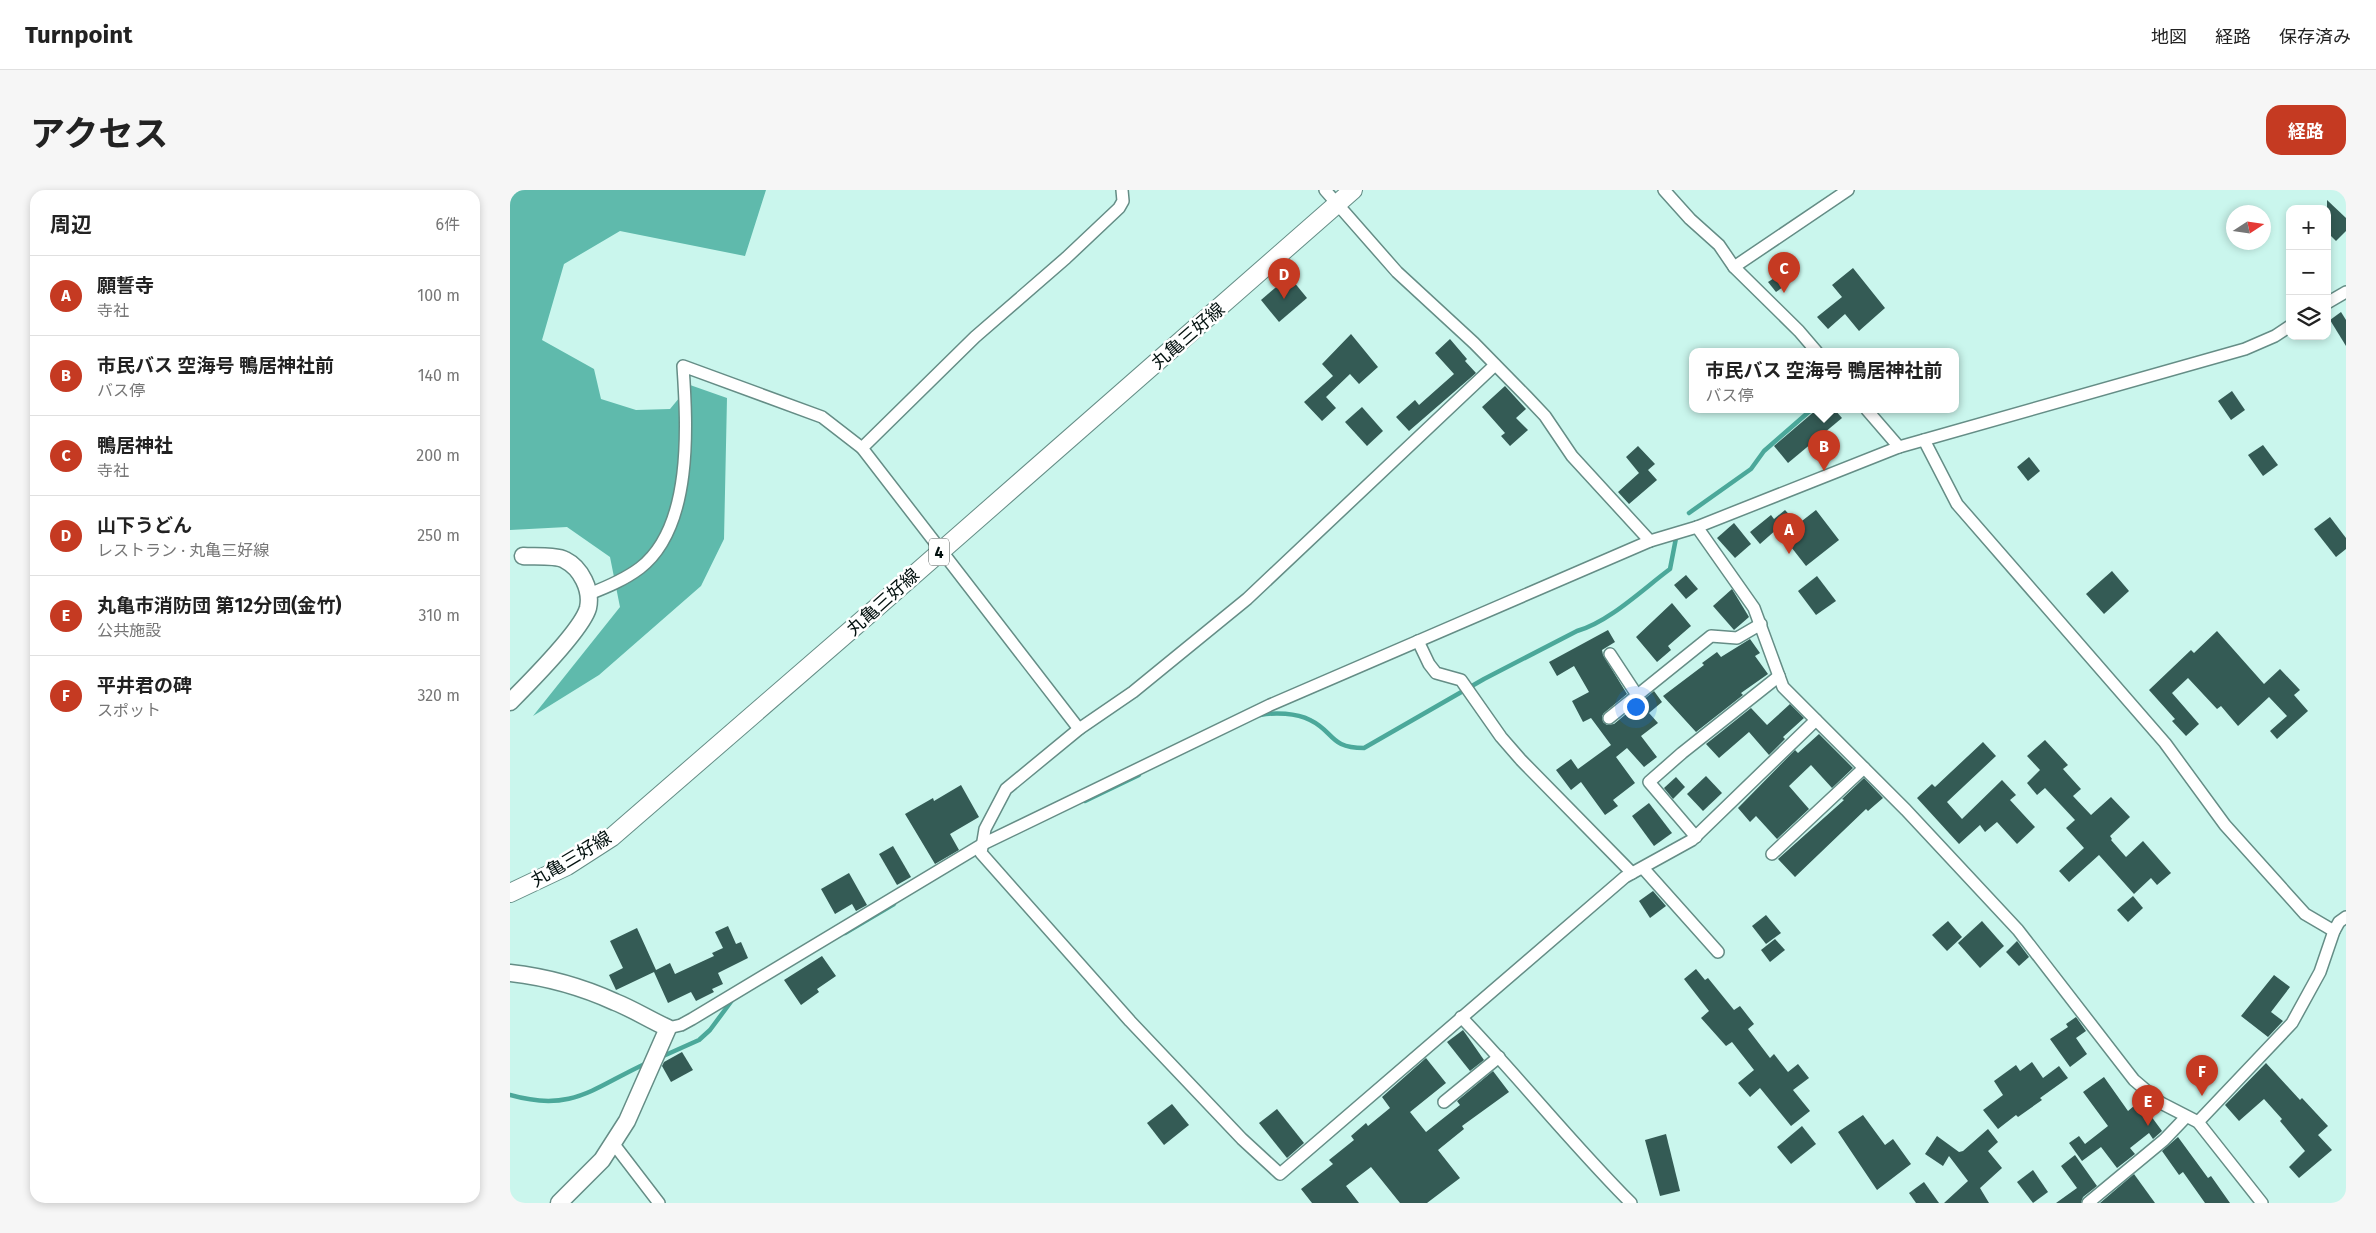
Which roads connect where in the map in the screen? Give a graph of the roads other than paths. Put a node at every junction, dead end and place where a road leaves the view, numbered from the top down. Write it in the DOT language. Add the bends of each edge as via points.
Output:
graph roads {
  1 [pos="1122,190"];
  2 [pos="1326,190"];
  3 [pos="1353,190"];
  4 [pos="1664,190"];
  5 [pos="1848,190"];
  6 [pos="1337,204"];
  7 [pos="1734,267"];
  8 [pos="2346,292"];
  9 [pos="2331,301"];
  10 [pos="2286,329"];
  11 [pos="1813,348"];
  12 [pos="1495,365"];
  13 [pos="1870,413"];
  14 [pos="1924,440"];
  15 [pos="1899,447"];
  16 [pos="862,448"];
  17 [pos="1697,527"];
  18 [pos="1650,541"];
  19 [pos="942,550"];
  20 [pos="523,556"];
  21 [pos="589,594"];
  22 [pos="1761,624"];
  23 [pos="1418,641"];
  24 [pos="1610,654"];
  25 [pos="1779,676"];
  26 [pos="1637,695"];
  27 [pos="510,702"];
  28 [pos="1608,718"];
  29 [pos="1816,720"];
  30 [pos="1079,729"];
  31 [pos="1864,768"];
  32 [pos="1696,837"];
  33 [pos="982,849"];
  34 [pos="1772,854"];
  35 [pos="1638,871"];
  36 [pos="510,893"];
  37 [pos="2346,917"];
  38 [pos="2334,931"];
  39 [pos="1718,952"];
  40 [pos="510,973"];
  41 [pos="1461,1017"];
  42 [pos="668,1028"];
  43 [pos="1499,1056"];
  44 [pos="1444,1102"];
  45 [pos="2186,1117"];
  46 [pos="2198,1122"];
  47 [pos="613,1143"];
  48 [pos="560,1203"];
  49 [pos="659,1203"];
  50 [pos="1631,1203"];
  51 [pos="2088,1203"];
  52 [pos="2262,1203"];
  1 -- 16 [label="street" via="1120,208 974,337"];
  2 -- 6 [label="street"];
  3 -- 6 [label="main road, 丸亀三好線 / 4"];
  4 -- 7 [label="street" via="1690,220 1719,245"];
  5 -- 7 [label="street"];
  6 -- 12 [label="street" via="1397,272"];
  6 -- 19 [label="main road, 丸亀三好線 / 4"];
  7 -- 11 [label="street"];
  8 -- 9 [label="street"];
  10 -- 14 [label="street" via="2245,349"];
  12 -- 18 [label="street" via="1544,416 1572,456"];
  12 -- 30 [label="street" via="1247,599 1133,692"];
  13 -- 15 [label="street"];
  14 -- 15 [label="street"];
  14 -- 38 [label="street" via="1957,504 2165,743 2225,825 2305,914"];
  15 -- 17 [label="street"];
  16 -- 19 [label="street"];
  16 -- 21 [label="street" via="822,417 683,366 686,422 682,478 672,523 662,543 641,567 615,584"];
  17 -- 18 [label="street"];
  17 -- 22 [label="street" via="1736,581"];
  18 -- 23 [label="street"];
  19 -- 30 [label="street"];
  19 -- 36 [label="main road, 丸亀三好線 / 4" via="612,837 568,866"];
  20 -- 21 [label="main road" via="564,559 578,572"];
  21 -- 27 [label="main road" via="588,609 583,619 546,665"];
  22 -- 25 [label="street"];
  22 -- 26 [label="street" via="1737,638 1711,636"];
  23 -- 33 [label="street" via="1270,705"];
  23 -- 35 [label="street" via="1436,673 1461,680 1501,738 1521,760"];
  24 -- 26 [label="street"];
  25 -- 29 [label="street" via="1783,688"];
  25 -- 32 [label="street" via="1649,782"];
  26 -- 28 [label="street"];
  29 -- 31 [label="street"];
  29 -- 32 [label="street"];
  30 -- 33 [label="street" via="1006,789 985,828"];
  31 -- 34 [label="street"];
  31 -- 45 [label="street" via="2018,930 2134,1080 2162,1103"];
  32 -- 35 [label="street"];
  33 -- 41 [label="street" via="1130,1021 1242,1139 1280,1174"];
  33 -- 42 [label="street" via="692,1019"];
  35 -- 39 [label="street"];
  35 -- 41 [label="street" via="1625,876"];
  37 -- 38 [label="street"];
  38 -- 46 [label="street" via="2320,972 2292,1023"];
  40 -- 42 [label="main road" via="578,987"];
  41 -- 43 [label="street"];
  42 -- 47 [label="main road" via="627,1122"];
  43 -- 44 [label="street"];
  43 -- 50 [label="street" via="1592,1164"];
  45 -- 46 [label="street"];
  45 -- 51 [label="street" via="2164,1140"];
  46 -- 52 [label="street"];
  47 -- 48 [label="main road"];
  47 -- 49 [label="street"];
}
